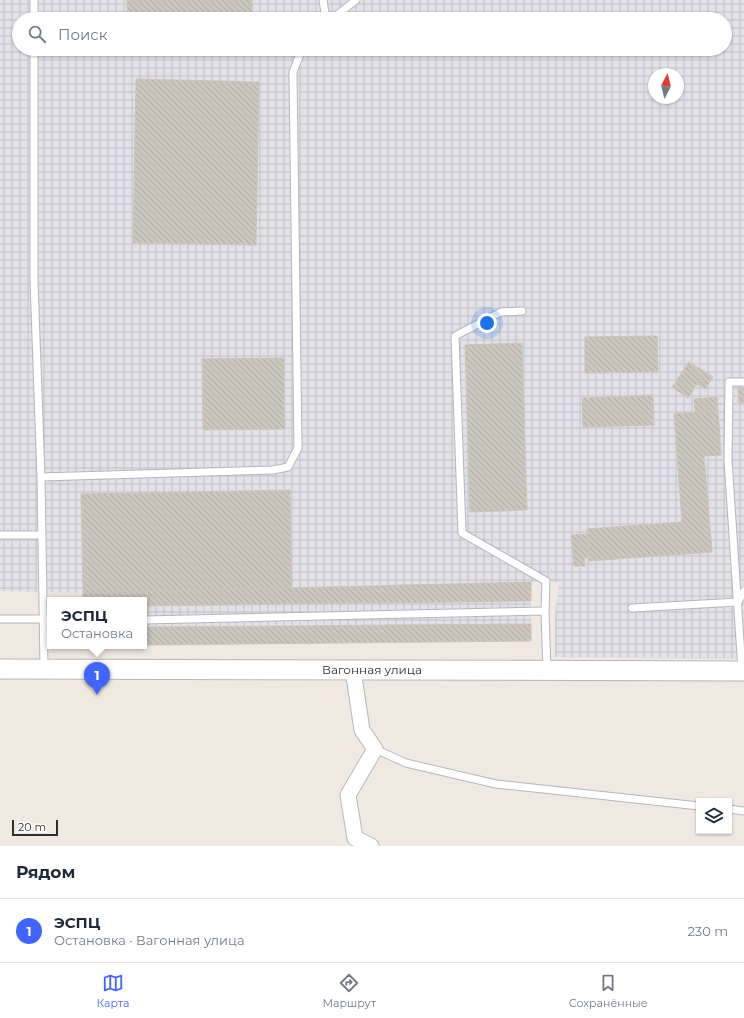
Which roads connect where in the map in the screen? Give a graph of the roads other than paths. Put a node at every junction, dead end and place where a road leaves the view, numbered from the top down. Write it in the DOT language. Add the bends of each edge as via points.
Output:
graph roads {
  1 [pos="34,0"];
  2 [pos="324,0"];
  3 [pos="356,0"];
  4 [pos="34,12"];
  5 [pos="325,12"];
  6 [pos="341,12"];
  7 [pos="34,56"];
  8 [pos="299,56"];
  9 [pos="522,311"];
  10 [pos="744,382"];
  11 [pos="41,477"];
  12 [pos="0,535"];
  13 [pos="41,535"];
  14 [pos="744,591"];
  15 [pos="738,602"];
  16 [pos="632,608"];
  17 [pos="545,611"];
  18 [pos="0,619"];
  19 [pos="42,619"];
  20 [pos="47,619"];
  21 [pos="147,620"];
  22 [pos="44,669"];
  23 [pos="0,670"];
  24 [pos="353,670"];
  25 [pos="547,670"];
  26 [pos="743,671"];
  27 [pos="375,749"];
  28 [pos="696,806"];
  29 [pos="732,809"];
  30 [pos="744,811"];
  31 [pos="371,846"];
  1 -- 4 [label="lane"];
  2 -- 5 [label="lane"];
  3 -- 6 [label="lane"];
  7 -- 11 [label="lane" via="34,282"];
  8 -- 11 [label="lane" via="293,72 298,448 288,467 273,470"];
  9 -- 17 [label="lane" via="502,312 455,336 462,533 546,581"];
  10 -- 15 [label="lane" via="729,382 728,460"];
  11 -- 13 [label="lane"];
  12 -- 13 [label="lane"];
  13 -- 19 [label="lane"];
  14 -- 15 [label="lane"];
  15 -- 16 [label="lane"];
  15 -- 26 [label="lane"];
  17 -- 21 [label="lane"];
  17 -- 25 [label="lane"];
  18 -- 19 [label="lane"];
  19 -- 20 [label="lane"];
  19 -- 22 [label="lane"];
  22 -- 23 [label="street, Вагонная улица"];
  22 -- 24 [label="street, Вагонная улица"];
  24 -- 25 [label="street, Вагонная улица"];
  24 -- 27 [label="street" via="362,730"];
  25 -- 26 [label="street, Вагонная улица"];
  27 -- 28 [label="lane" via="406,763 496,784"];
  27 -- 31 [label="street" via="348,795 355,838"];
  29 -- 30 [label="lane"];
}
